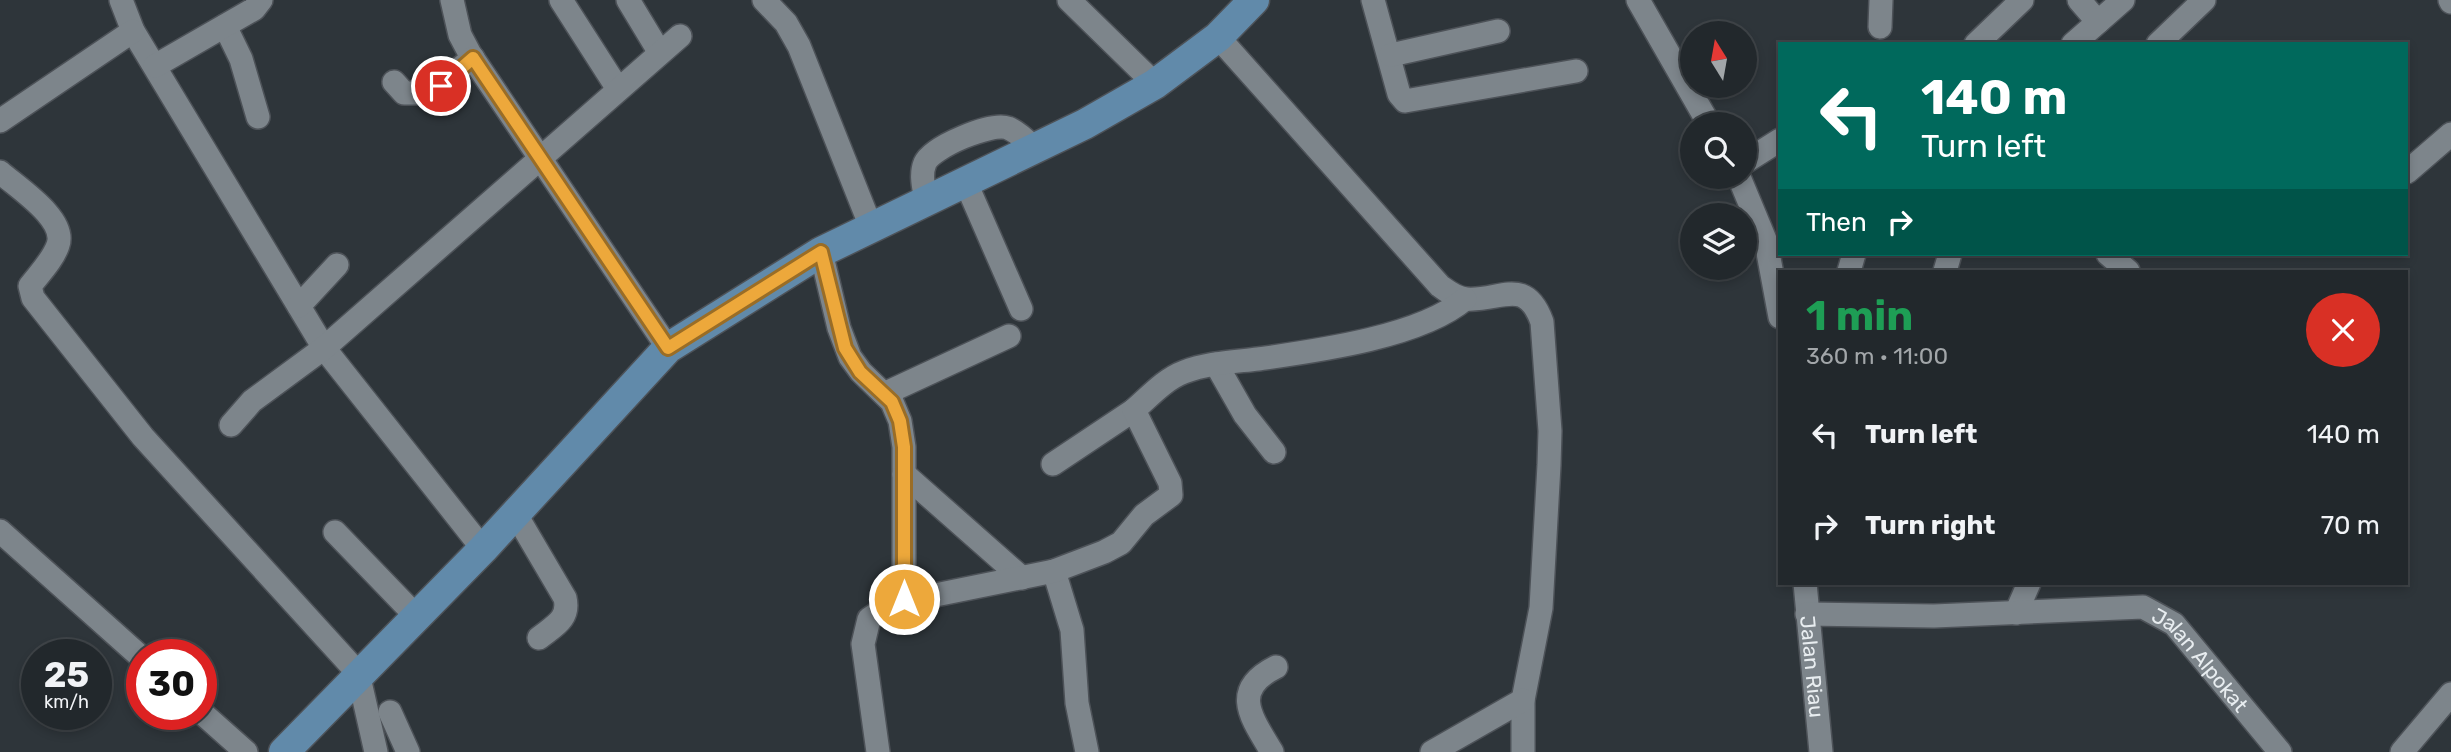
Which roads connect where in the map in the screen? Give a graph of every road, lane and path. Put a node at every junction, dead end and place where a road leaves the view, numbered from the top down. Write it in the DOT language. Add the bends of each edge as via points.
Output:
graph roads {
  1 [pos="121,0"];
  2 [pos="261,0"];
  3 [pos="452,0"];
  4 [pos="561,0"];
  5 [pos="628,0"];
  6 [pos="764,0"];
  7 [pos="1069,0"];
  8 [pos="1254,0"];
  9 [pos="1373,0"];
  10 [pos="1638,0"];
  11 [pos="1881,0"];
  12 [pos="2022,0"];
  13 [pos="2079,0"];
  14 [pos="2123,0"];
  15 [pos="2204,0"];
  16 [pos="2098,22"];
  17 [pos="225,26"];
  18 [pos="1880,27"];
  19 [pos="133,31"];
  20 [pos="1498,31"];
  21 [pos="680,36"];
  22 [pos="1218,37"];
  23 [pos="1978,42"];
  24 [pos="2075,42"];
  25 [pos="2160,42"];
  26 [pos="660,53"];
  27 [pos="1391,55"];
  28 [pos="473,58"];
  29 [pos="155,66"];
  30 [pos="1576,71"];
  31 [pos="394,82"];
  32 [pos="1155,85"];
  33 [pos="618,89"];
  34 [pos="1702,112"];
  35 [pos="258,117"];
  36 [pos="0,121"];
  37 [pos="2451,134"];
  38 [pos="1778,142"];
  39 [pos="1034,148"];
  40 [pos="1757,155"];
  41 [pos="539,159"];
  42 [pos="2408,171"];
  43 [pos="0,172"];
  44 [pos="966,183"];
  45 [pos="1745,189"];
  46 [pos="926,201"];
  47 [pos="871,227"];
  48 [pos="821,252"];
  49 [pos="2110,256"];
  50 [pos="337,265"];
  51 [pos="2127,270"];
  52 [pos="1776,271"];
  53 [pos="1778,294"];
  54 [pos="1465,299"];
  55 [pos="299,306"];
  56 [pos="1021,309"];
  57 [pos="1009,335"];
  58 [pos="324,348"];
  59 [pos="668,348"];
  60 [pos="1216,364"];
  61 [pos="886,393"];
  62 [pos="1134,410"];
  63 [pos="231,425"];
  64 [pos="1274,452"];
  65 [pos="1053,464"];
  66 [pos="904,474"];
  67 [pos="515,513"];
  68 [pos="0,531"];
  69 [pos="335,532"];
  70 [pos="483,549"];
  71 [pos="1054,571"];
  72 [pos="1022,578"];
  73 [pos="1805,585"];
  74 [pos="2028,585"];
  75 [pos="904,599"];
  76 [pos="2016,613"];
  77 [pos="1808,614"];
  78 [pos="416,616"];
  79 [pos="539,638"];
  80 [pos="126,644"];
  81 [pos="1276,667"];
  82 [pos="358,673"];
  83 [pos="2451,694"];
  84 [pos="1523,700"];
  85 [pos="390,712"];
  86 [pos="217,726"];
  87 [pos="246,752"];
  88 [pos="284,752"];
  89 [pos="376,752"];
  90 [pos="408,752"];
  91 [pos="878,752"];
  92 [pos="1087,752"];
  93 [pos="1272,752"];
  94 [pos="1432,752"];
  95 [pos="1522,752"];
  96 [pos="1821,752"];
  97 [pos="2280,752"];
  98 [pos="2402,752"];
  1 -- 19 [label="street"];
  2 -- 17 [label="street"];
  3 -- 28 [label="street" via="460,35"];
  4 -- 33 [label="street"];
  5 -- 26 [label="street"];
  6 -- 47 [label="street" via="786,23 799,46"];
  7 -- 32 [label="street"];
  8 -- 22 [label="main road"];
  9 -- 27 [label="street"];
  10 -- 34 [label="street"];
  11 -- 18 [label="street"];
  12 -- 23 [label="street"];
  13 -- 16 [label="street"];
  14 -- 16 [label="street"];
  15 -- 25 [label="street"];
  16 -- 24 [label="street"];
  17 -- 29 [label="street"];
  17 -- 35 [label="street" via="241,58"];
  19 -- 29 [label="street"];
  19 -- 36 [label="street"];
  20 -- 27 [label="street"];
  21 -- 26 [label="street"];
  22 -- 32 [label="main road"];
  22 -- 54 [label="street" via="1432,278"];
  26 -- 33 [label="street"];
  27 -- 30 [label="street" via="1399,94 1408,102"];
  28 -- 31 [label="street" via="429,93 404,93"];
  28 -- 41 [label="street"];
  29 -- 55 [label="street"];
  32 -- 39 [label="main road"];
  33 -- 41 [label="street"];
  37 -- 42 [label="street"];
  38 -- 40 [label="street"];
  39 -- 44 [label="main road"];
  39 -- 46 [label="street" via="1009,128 995,127 933,153 924,166"];
  41 -- 58 [label="street"];
  41 -- 59 [label="street"];
  43 -- 82 [label="street" via="51,217 58,229 57,248 30,286 33,298 143,437"];
  44 -- 46 [label="main road"];
  44 -- 56 [label="street"];
  45 -- 52 [label="street"];
  46 -- 47 [label="main road"];
  47 -- 48 [label="main road"];
  48 -- 59 [label="main road"];
  48 -- 61 [label="street" via="845,348 860,372"];
  49 -- 51 [label="street"];
  50 -- 55 [label="street"];
  52 -- 53 [label="street"];
  54 -- 60 [label="street" via="1428,320 1328,349"];
  54 -- 84 [label="street" via="1506,293 1525,296 1542,322 1550,431 1548,487 1541,608"];
  55 -- 58 [label="street"];
  57 -- 61 [label="street"];
  58 -- 63 [label="street" via="252,401"];
  58 -- 70 [label="street"];
  59 -- 67 [label="main road"];
  60 -- 62 [label="street" via="1175,377"];
  60 -- 64 [label="street" via="1245,415"];
  61 -- 66 [label="street" via="903,434"];
  62 -- 65 [label="street"];
  62 -- 71 [label="street" via="1170,483 1171,495 1144,515 1114,548"];
  66 -- 72 [label="street"];
  66 -- 75 [label="street"];
  67 -- 70 [label="main road"];
  67 -- 79 [label="street" via="567,607 565,617"];
  68 -- 80 [label="street"];
  69 -- 78 [label="street"];
  70 -- 78 [label="main road"];
  71 -- 72 [label="street"];
  71 -- 92 [label="street" via="1072,630 1077,703"];
  72 -- 75 [label="street"];
  73 -- 77 [label="street, Jalan Riau"];
  74 -- 76 [label="street"];
  75 -- 91 [label="street" via="873,614 863,635"];
  76 -- 77 [label="street, Jalan Alpokat"];
  76 -- 97 [label="street, Jalan Alpokat" via="2129,606 2154,611 2188,639"];
  77 -- 96 [label="street, Jalan Riau"];
  78 -- 82 [label="main road"];
  81 -- 93 [label="street" via="1254,681 1247,700"];
  82 -- 88 [label="main road"];
  82 -- 89 [label="street"];
  83 -- 98 [label="street"];
  84 -- 94 [label="street"];
  84 -- 95 [label="street"];
  85 -- 90 [label="street"];
  86 -- 87 [label="street"];
}
